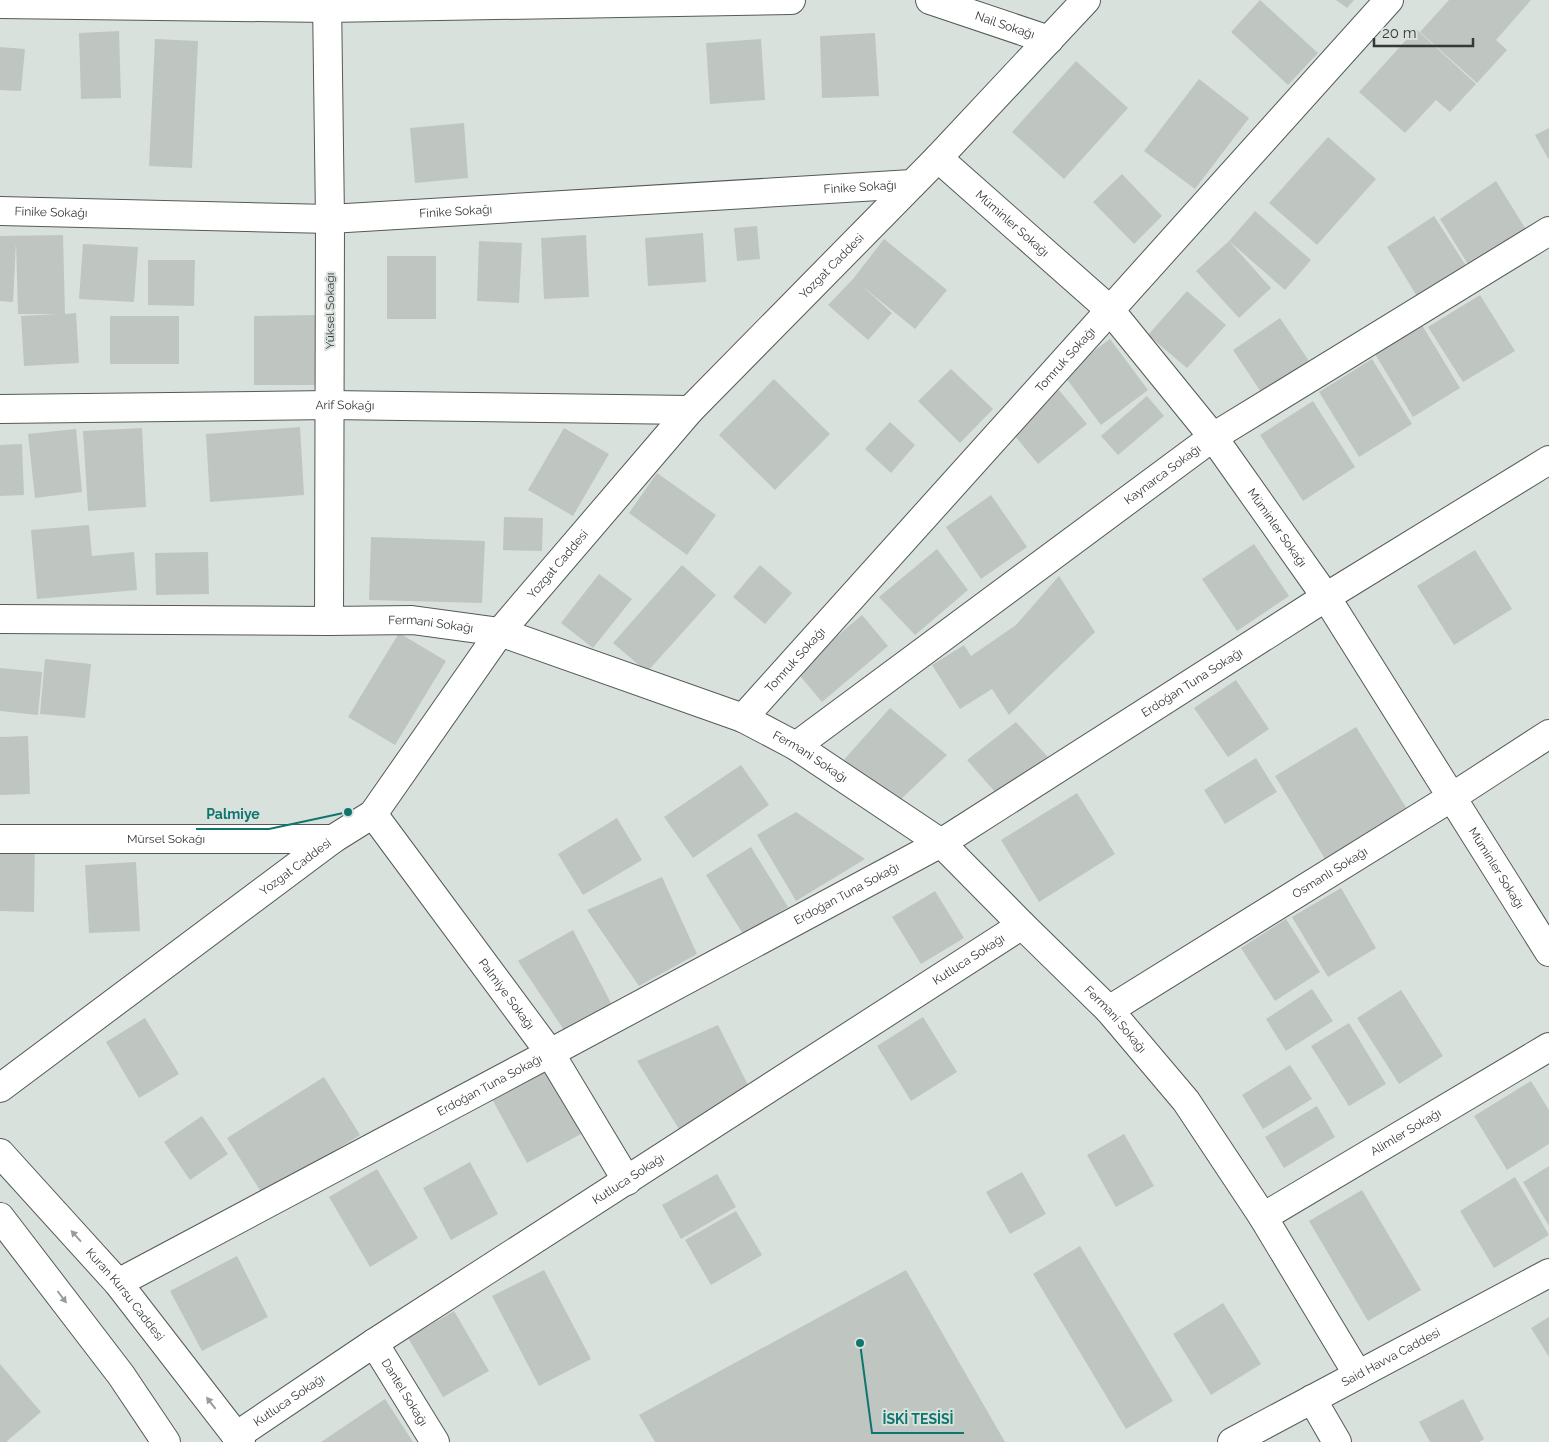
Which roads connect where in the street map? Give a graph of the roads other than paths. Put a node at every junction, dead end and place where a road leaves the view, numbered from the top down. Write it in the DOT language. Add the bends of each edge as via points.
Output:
graph roads {
  1 [pos="791,0"];
  2 [pos="930,0"];
  3 [pos="1086,0"];
  4 [pos="1389,0"];
  5 [pos="0,4"];
  6 [pos="327,4"];
  7 [pos="1050,40"];
  8 [pos="938,158"];
  9 [pos="912,184"];
  10 [pos="0,211"];
  11 [pos="330,219"];
  12 [pos="1549,231"];
  13 [pos="1110,310"];
  14 [pos="330,405"];
  15 [pos="0,409"];
  16 [pos="690,410"];
  17 [pos="1213,437"];
  18 [pos="1549,460"];
  19 [pos="1326,597"];
  20 [pos="0,619"];
  21 [pos="329,621"];
  22 [pos="500,632"];
  23 [pos="743,718"];
  24 [pos="1549,734"];
  25 [pos="796,746"];
  26 [pos="1452,797"];
  27 [pos="373,814"];
  28 [pos="333,838"];
  29 [pos="0,839"];
  30 [pos="941,843"];
  31 [pos="1022,925"];
  32 [pos="1549,952"];
  33 [pos="1110,1010"];
  34 [pos="1549,1047"];
  35 [pos="550,1053"];
  36 [pos="0,1088"];
  37 [pos="0,1153"];
  38 [pos="627,1181"];
  39 [pos="0,1217"];
  40 [pos="1263,1217"];
  41 [pos="1549,1273"];
  42 [pos="118,1283"];
  43 [pos="374,1343"];
  44 [pos="1358,1375"];
  45 [pos="1312,1399"];
  46 [pos="239,1439"];
  47 [pos="166,1442"];
  48 [pos="435,1442"];
  49 [pos="1232,1442"];
  50 [pos="1337,1442"];
  1 -- 6 [label="street"];
  2 -- 7 [label="street, Nail Sokağı"];
  3 -- 7 [label="street, Yozgat Caddesi"];
  4 -- 13 [label="street, Tomruk Sokağı"];
  5 -- 6 [label="street"];
  6 -- 11 [label="street, Yüksel Sokağı"];
  7 -- 8 [label="street, Yozgat Caddesi"];
  8 -- 9 [label="street, Yozgat Caddesi"];
  8 -- 13 [label="street, Müminler Sokağı"];
  9 -- 11 [label="street, Finike Sokağı"];
  9 -- 16 [label="street, Yozgat Caddesi"];
  10 -- 11 [label="street, Finike Sokağı"];
  11 -- 14 [label="street, Yüksel Sokağı"];
  12 -- 17 [label="street, Kaynarca Sokağı"];
  13 -- 17 [label="street, Müminler Sokağı"];
  13 -- 23 [label="street, Tomruk Sokağı"];
  14 -- 15 [label="street, Arif Sokağı"];
  14 -- 16 [label="street, Arif Sokağı"];
  14 -- 21 [label="street, Yüksel Sokağı"];
  16 -- 22 [label="street, Yozgat Caddesi"];
  17 -- 19 [label="street, Müminler Sokağı"];
  17 -- 25 [label="street, Kaynarca Sokağı"];
  18 -- 19 [label="street, Erdoğan Tuna Sokağı"];
  19 -- 26 [label="street, Müminler Sokağı"];
  19 -- 30 [label="street, Erdoğan Tuna Sokağı"];
  20 -- 21 [label="street, Fermani Sokağı"];
  21 -- 22 [label="street, Fermani Sokağı" via="412,620"];
  22 -- 23 [label="street, Fermani Sokağı"];
  22 -- 27 [label="street, Yozgat Caddesi"];
  23 -- 25 [label="street, Fermani Sokağı"];
  24 -- 26 [label="street, Osmanlı Sokağı"];
  25 -- 30 [label="street, Fermani Sokağı"];
  26 -- 32 [label="street, Müminler Sokağı"];
  26 -- 33 [label="street, Osmanlı Sokağı"];
  27 -- 28 [label="street, Yozgat Caddesi"];
  27 -- 35 [label="street, Palmiye Sokağı"];
  28 -- 29 [label="street, Mürsel Sokağı"];
  28 -- 36 [label="street, Yozgat Caddesi"];
  30 -- 31 [label="street, Fermani Sokağı"];
  30 -- 35 [label="street, Erdoğan Tuna Sokağı"];
  31 -- 33 [label="street, Fermani Sokağı"];
  31 -- 38 [label="street, Kutluca Sokağı"];
  33 -- 40 [label="street, Fermani Sokağı" via="1186,1101"];
  34 -- 40 [label="street, Alimler Sokağı"];
  35 -- 38 [label="street, Palmiye Sokağı"];
  35 -- 42 [label="street, Erdoğan Tuna Sokağı"];
  42 -- 37 [label="street, Kuran Kursu Caddesi, one-way"];
  38 -- 43 [label="street, Kutluca Sokağı"];
  39 -- 47 [label="street, one-way" via="121,1375"];
  40 -- 44 [label="street, Fermani Sokağı"];
  41 -- 44 [label="street, Said Havva Caddesi"];
  46 -- 42 [label="street, Kuran Kursu Caddesi, one-way"];
  43 -- 46 [label="street, Kutluca Sokağı"];
  43 -- 48 [label="street, Dantel Sokağı"];
  44 -- 45 [label="street, Said Havva Caddesi"];
  45 -- 49 [label="street, Said Havva Caddesi"];
  45 -- 50 [label="street"];
}
